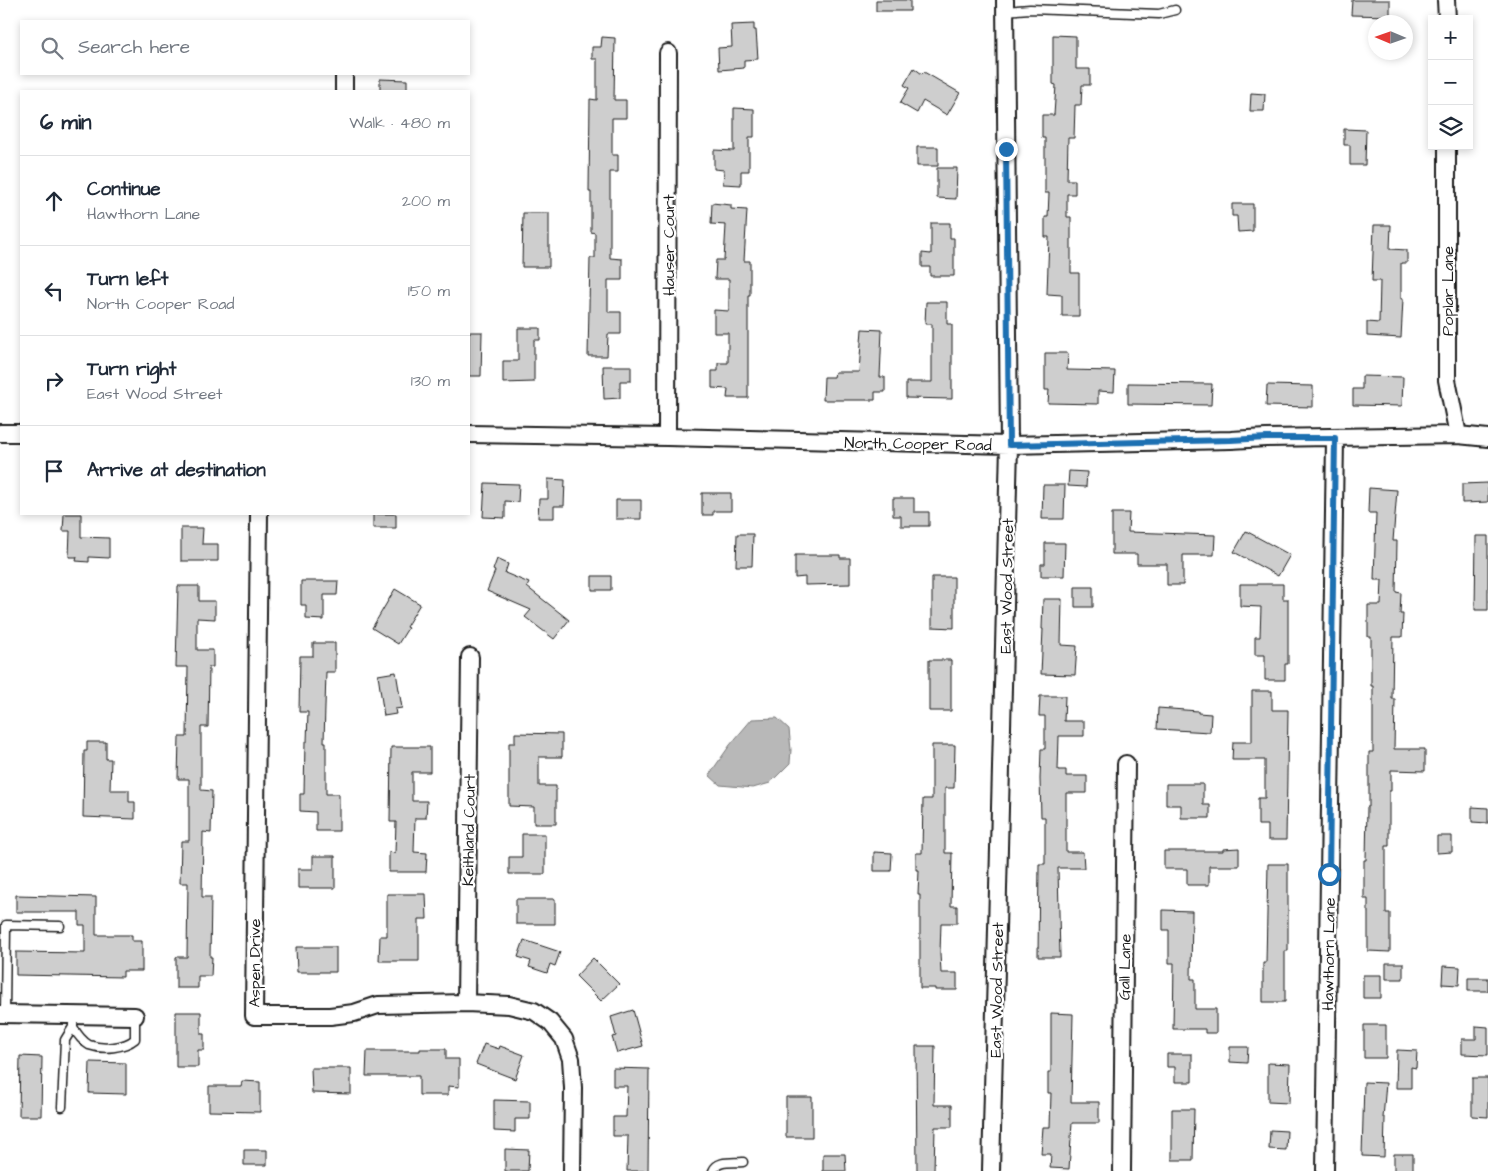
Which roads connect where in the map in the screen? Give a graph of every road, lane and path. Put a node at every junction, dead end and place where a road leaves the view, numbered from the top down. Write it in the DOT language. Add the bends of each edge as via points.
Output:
graph roads {
  1 [pos="1446,0"];
  2 [pos="1005,6"];
  3 [pos="1175,10"];
  4 [pos="1447,15"];
  5 [pos="668,53"];
  6 [pos="344,75"];
  7 [pos="344,90"];
  8 [pos="1448,150"];
  9 [pos="0,433"];
  10 [pos="20,433"];
  11 [pos="470,434"];
  12 [pos="1458,436"];
  13 [pos="667,437"];
  14 [pos="1335,438"];
  15 [pos="1488,438"];
  16 [pos="1009,445"];
  17 [pos="259,515"];
  18 [pos="470,657"];
  19 [pos="1126,764"];
  20 [pos="3,925"];
  21 [pos="60,926"];
  22 [pos="466,1004"];
  23 [pos="3,1014"];
  24 [pos="135,1016"];
  25 [pos="73,1021"];
  26 [pos="62,1107"];
  27 [pos="743,1162"];
  28 [pos="572,1171"];
  29 [pos="713,1171"];
  30 [pos="991,1171"];
  31 [pos="1122,1171"];
  32 [pos="1325,1171"];
  1 -- 4 [label="street"];
  2 -- 3 [label="lane" via="1159,14"];
  2 -- 16 [label="street, East Wood Street"];
  5 -- 13 [label="street, Hauser Court"];
  6 -- 7 [label="street"];
  8 -- 12 [label="street, Poplar Lane" via="1448,380"];
  9 -- 10 [label="street"];
  11 -- 13 [label="street, North Cooper Road"];
  12 -- 14 [label="street, North Cooper Road"];
  12 -- 15 [label="street, North Cooper Road"];
  13 -- 16 [label="street, North Cooper Road"];
  14 -- 16 [label="street, North Cooper Road"];
  14 -- 32 [label="street, Hawthorn Lane"];
  16 -- 30 [label="street, East Wood Street"];
  17 -- 22 [label="street, Aspen Drive" via="254,1016 330,1016 378,1005"];
  18 -- 22 [label="street, Keithland Court"];
  19 -- 31 [label="street, Gall Lane"];
  20 -- 21 [label="lane"];
  20 -- 23 [label="lane"];
  22 -- 28 [label="street, Aspen Drive" via="509,1005 534,1011 550,1022 564,1038 571,1059 573,1088"];
  23 -- 25 [label="street"];
  24 -- 25 [label="street"];
  24 -- 25 [label="lane" via="135,1039 121,1046 88,1044 82,1040"];
  25 -- 26 [label="lane" via="65,1040"];
  27 -- 29 [label="lane" via="719,1163"];
}
